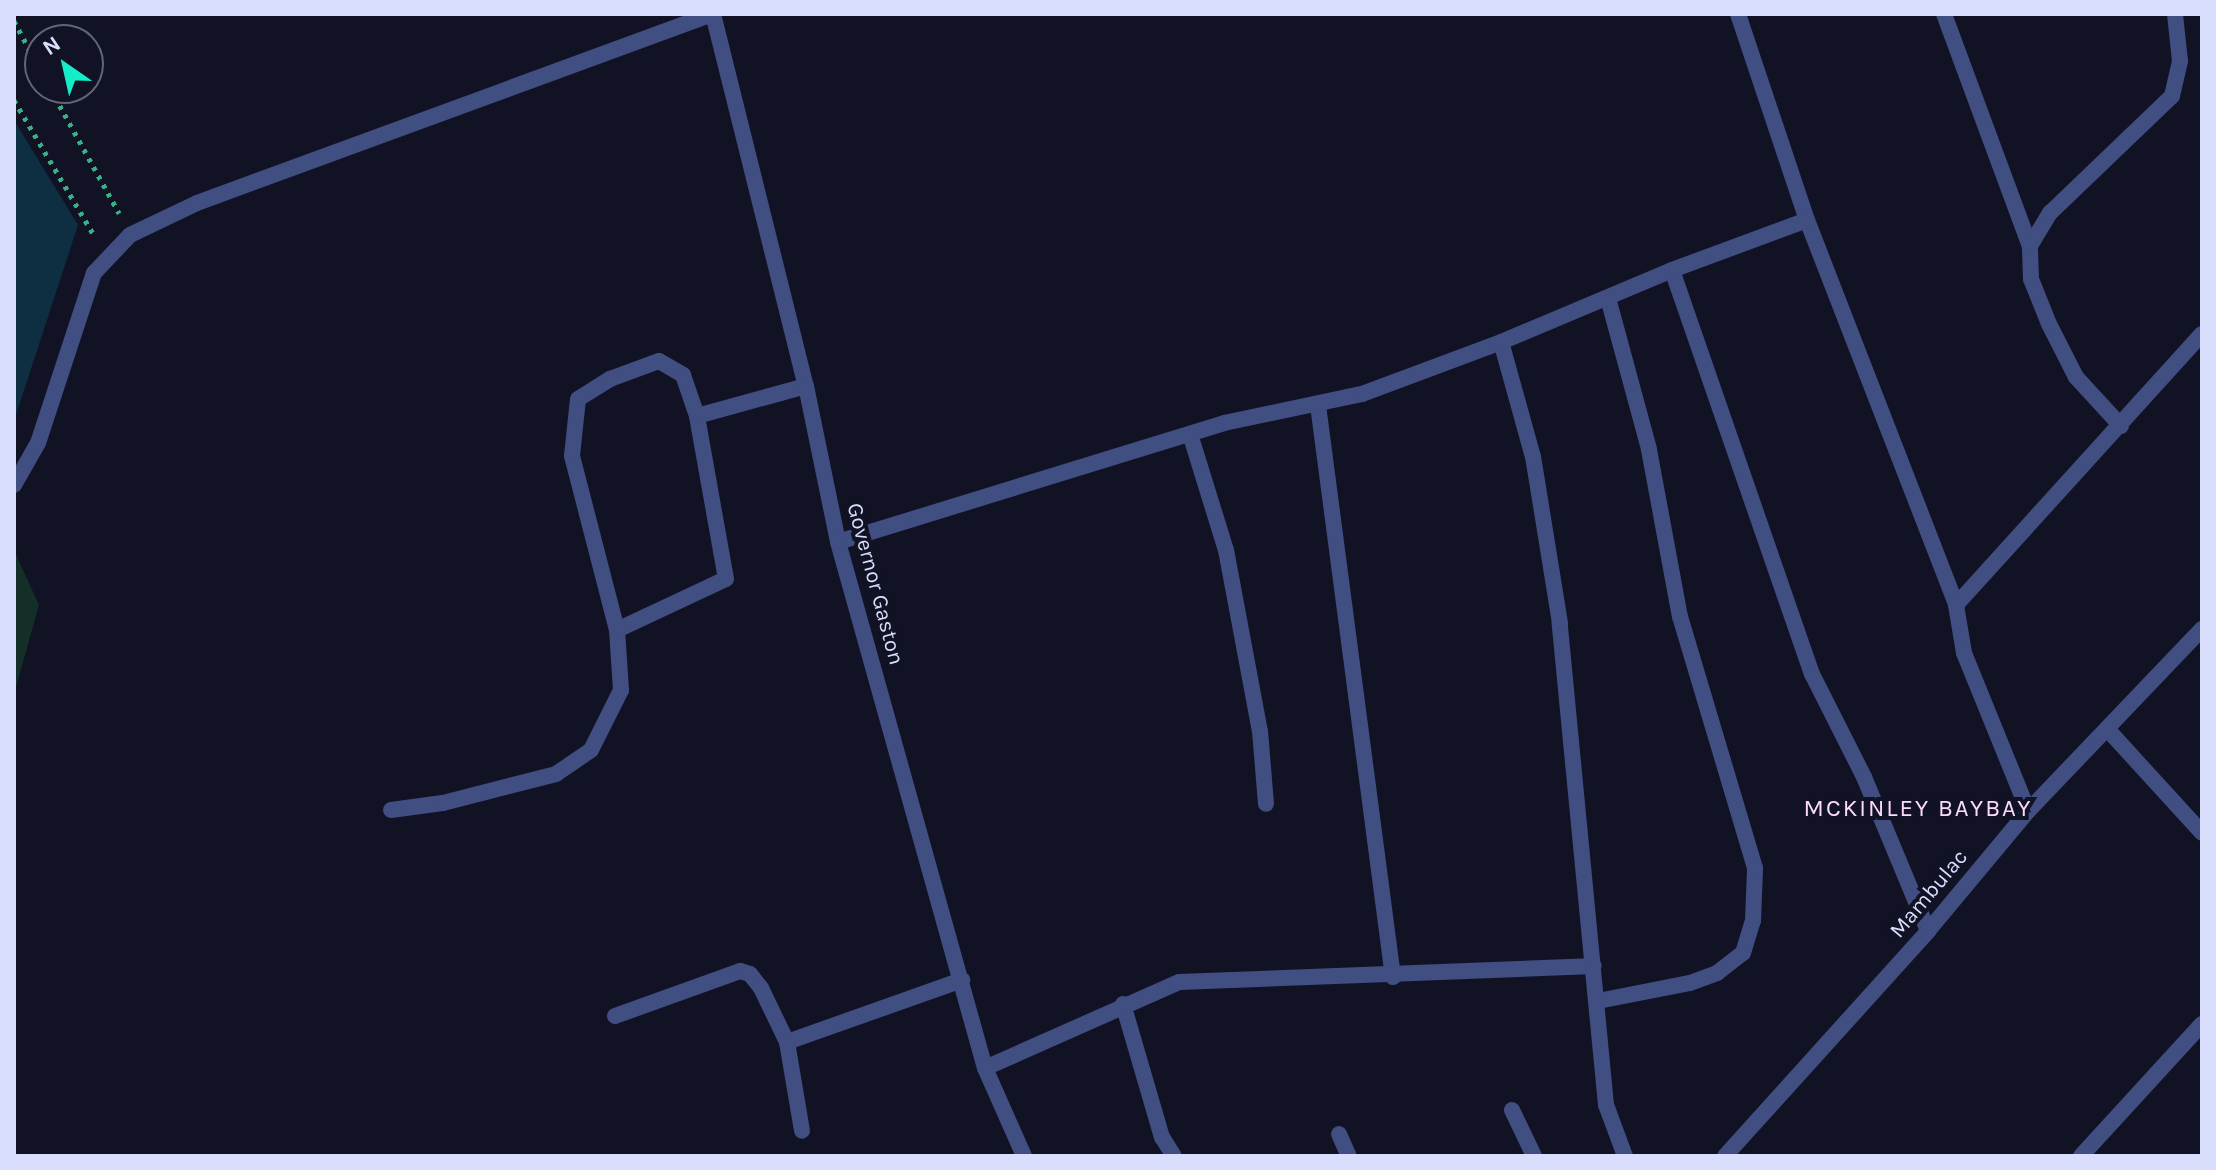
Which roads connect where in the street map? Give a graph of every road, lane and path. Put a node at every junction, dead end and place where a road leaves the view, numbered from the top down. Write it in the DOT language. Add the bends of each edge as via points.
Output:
graph roads {
  1 [pos="712,14"];
  2 [pos="1738,14"];
  3 [pos="1944,14"];
  4 [pos="2175,14"];
  5 [pos="14,21"];
  6 [pos="24,39"];
  7 [pos="14,100"];
  8 [pos="59,104"];
  9 [pos="1807,220"];
  10 [pos="130,235"];
  11 [pos="2030,246"];
  12 [pos="106,257"];
  13 [pos="1672,270"];
  14 [pos="1608,298"];
  15 [pos="2202,334"];
  16 [pos="1501,342"];
  17 [pos="806,386"];
  18 [pos="1318,405"];
  19 [pos="697,416"];
  20 [pos="2121,426"];
  21 [pos="1190,434"];
  22 [pos="14,485"];
  23 [pos="838,542"];
  24 [pos="1956,605"];
  25 [pos="2202,629"];
  26 [pos="617,630"];
  27 [pos="2109,731"];
  28 [pos="1266,804"];
  29 [pos="391,810"];
  30 [pos="2028,811"];
  31 [pos="2202,833"];
  32 [pos="1928,931"];
  33 [pos="1594,966"];
  34 [pos="1393,977"];
  35 [pos="962,980"];
  36 [pos="1598,1001"];
  37 [pos="1123,1004"];
  38 [pos="615,1016"];
  39 [pos="2202,1024"];
  40 [pos="787,1042"];
  41 [pos="985,1068"];
  42 [pos="1512,1110"];
  43 [pos="802,1131"];
  44 [pos="1339,1134"];
  45 [pos="1620,1154"];
  46 [pos="1024,1156"];
  47 [pos="1174,1156"];
  48 [pos="1349,1156"];
  49 [pos="1534,1156"];
  50 [pos="1725,1156"];
  51 [pos="2081,1156"];
  1 -- 10 [label="street" via="197,203"];
  1 -- 17 [label="street, Governor Gaston"];
  2 -- 9 [label="street"];
  3 -- 11 [label="street"];
  4 -- 11 [label="street" via="2180,61 2172,96 2050,213"];
  5 -- 6 [label="path"];
  7 -- 12 [label="path"];
  8 -- 10 [label="path"];
  9 -- 13 [label="street"];
  9 -- 24 [label="street"];
  10 -- 12 [label="street"];
  11 -- 20 [label="street" via="2031,279 2076,377"];
  12 -- 22 [label="street" via="94,273 38,443"];
  13 -- 14 [label="street"];
  13 -- 32 [label="street" via="1812,674 1864,777"];
  14 -- 16 [label="street"];
  14 -- 36 [label="street" via="1649,449 1680,617 1755,868 1753,921 1743,953 1717,973 1690,983"];
  15 -- 20 [label="street"];
  16 -- 18 [label="street" via="1418,377"];
  16 -- 33 [label="street" via="1533,457 1560,623"];
  17 -- 19 [label="street"];
  17 -- 23 [label="street, Governor Gaston"];
  18 -- 21 [label="street"];
  18 -- 34 [label="street"];
  19 -- 26 [label="street" via="726,579"];
  19 -- 26 [label="street" via="683,375 659,361 610,379 578,399 572,456"];
  20 -- 24 [label="street"];
  21 -- 23 [label="street"];
  21 -- 28 [label="street" via="1226,550 1260,731"];
  23 -- 35 [label="street, Governor Gaston"];
  24 -- 30 [label="street" via="1964,653"];
  25 -- 27 [label="street, Mambulac"];
  26 -- 29 [label="street" via="621,690 591,750 556,774 476,790 443,803"];
  27 -- 30 [label="street, Mambulac"];
  27 -- 31 [label="street"];
  30 -- 32 [label="street, Mambulac"];
  32 -- 50 [label="street, Mambulac"];
  33 -- 34 [label="street"];
  33 -- 36 [label="street"];
  34 -- 37 [label="street" via="1179,982"];
  35 -- 40 [label="street"];
  35 -- 41 [label="street, Governor Gaston"];
  36 -- 45 [label="street" via="1606,1105"];
  37 -- 41 [label="street"];
  37 -- 47 [label="street" via="1162,1137"];
  38 -- 40 [label="street" via="740,971 761,988"];
  39 -- 51 [label="street"];
  40 -- 43 [label="street"];
  41 -- 46 [label="street, Governor Gaston"];
  42 -- 49 [label="street"];
  44 -- 48 [label="street"];
}
